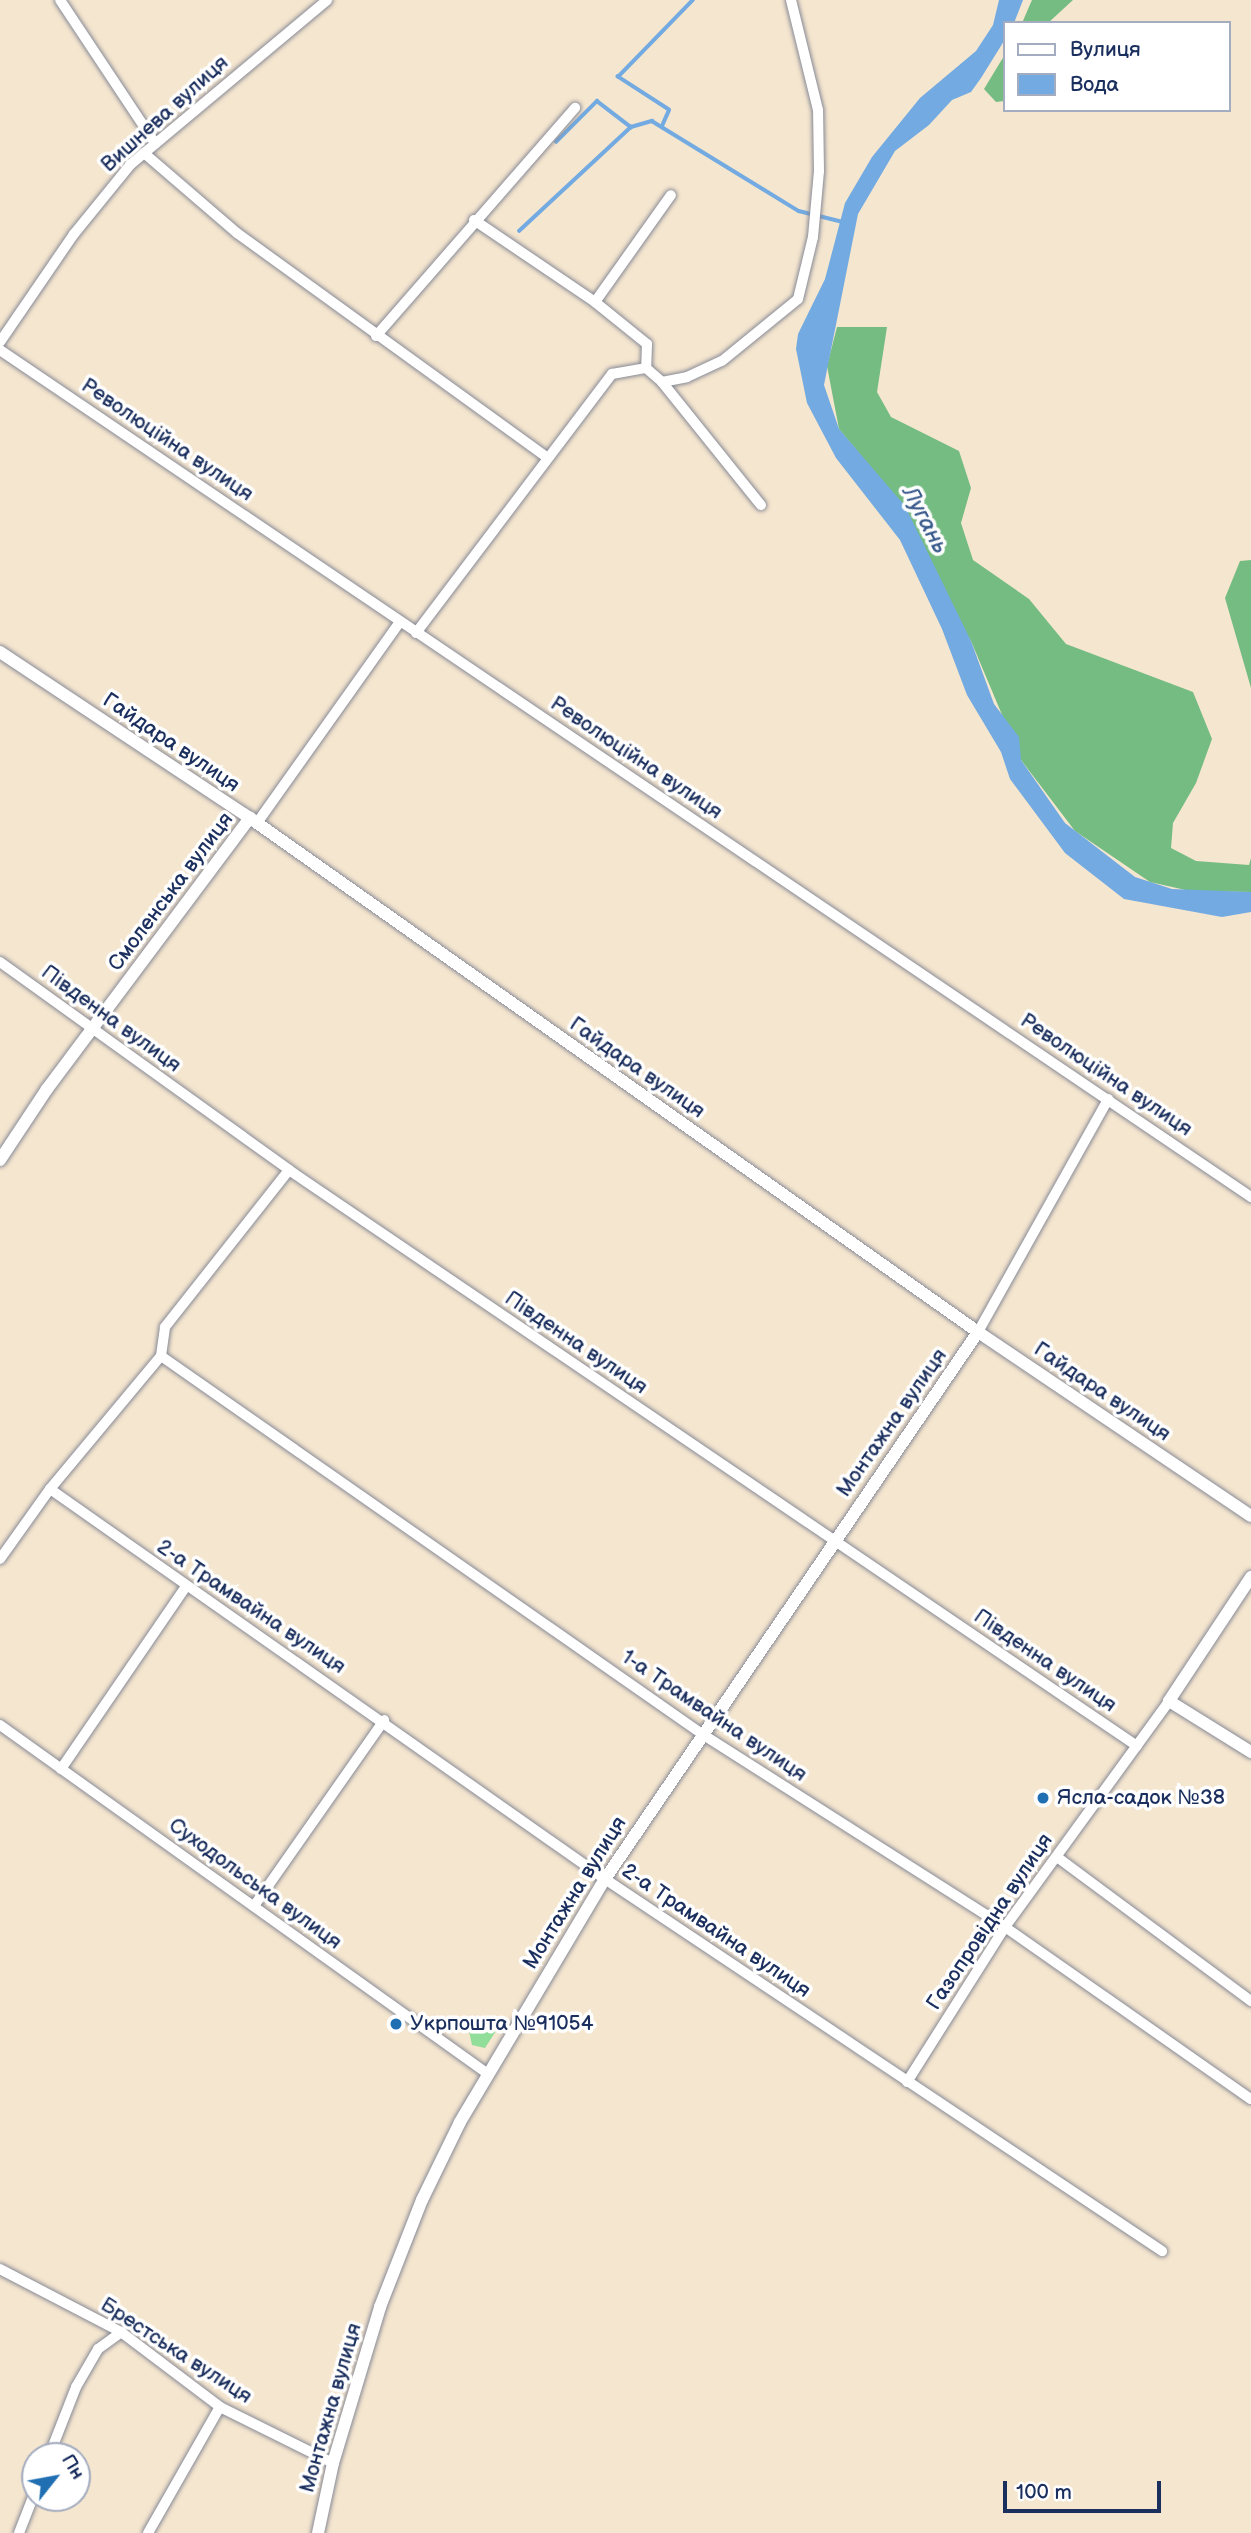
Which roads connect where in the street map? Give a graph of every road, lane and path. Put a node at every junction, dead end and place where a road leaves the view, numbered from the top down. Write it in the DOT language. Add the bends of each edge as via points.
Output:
graph roads {
  1 [pos="60,0"];
  2 [pos="327,0"];
  3 [pos="791,0"];
  4 [pos="575,108"];
  5 [pos="155,143"];
  6 [pos="144,153"];
  7 [pos="671,195"];
  8 [pos="474,220"];
  9 [pos="595,302"];
  10 [pos="376,336"];
  11 [pos="0,342"];
  12 [pos="0,349"];
  13 [pos="646,368"];
  14 [pos="662,382"];
  15 [pos="547,457"];
  16 [pos="761,505"];
  17 [pos="400,622"];
  18 [pos="416,633"];
  19 [pos="0,653"];
  20 [pos="254,821"];
  21 [pos="0,962"];
  22 [pos="91,1031"];
  23 [pos="1108,1099"];
  24 [pos="0,1160"];
  25 [pos="289,1170"];
  26 [pos="1251,1197"];
  27 [pos="978,1332"];
  28 [pos="161,1356"];
  29 [pos="50,1489"];
  30 [pos="1251,1516"];
  31 [pos="833,1542"];
  32 [pos="0,1559"];
  33 [pos="1251,1577"];
  34 [pos="185,1588"];
  35 [pos="1170,1701"];
  36 [pos="384,1720"];
  37 [pos="0,1725"];
  38 [pos="702,1734"];
  39 [pos="1137,1746"];
  40 [pos="1251,1752"];
  41 [pos="61,1769"];
  42 [pos="1057,1857"];
  43 [pos="605,1879"];
  44 [pos="254,1906"];
  45 [pos="1005,1927"];
  46 [pos="1251,2001"];
  47 [pos="488,2074"];
  48 [pos="907,2082"];
  49 [pos="1251,2099"];
  50 [pos="1162,2251"];
  51 [pos="0,2269"];
  52 [pos="121,2332"];
  53 [pos="220,2407"];
  54 [pos="55,2442"];
  55 [pos="332,2463"];
  56 [pos="27,2512"];
  57 [pos="19,2533"];
  58 [pos="148,2533"];
  59 [pos="318,2533"];
  1 -- 5 [label="street"];
  2 -- 5 [label="street, Вишнева вулиця"];
  3 -- 14 [label="street" via="818,110 813,237 799,299 722,361"];
  4 -- 8 [label="street"];
  5 -- 6 [label="street, Вишнева вулиця"];
  6 -- 10 [label="street" via="237,233"];
  6 -- 11 [label="street, Вишнева вулиця" via="74,234"];
  7 -- 9 [label="street"];
  8 -- 9 [label="street"];
  8 -- 10 [label="street"];
  9 -- 13 [label="street" via="647,344"];
  10 -- 15 [label="street"];
  12 -- 17 [label="street, Революційна вулиця"];
  13 -- 14 [label="street"];
  13 -- 15 [label="street" via="612,374"];
  14 -- 16 [label="street"];
  15 -- 18 [label="street"];
  17 -- 18 [label="street, Революційна вулиця"];
  17 -- 20 [label="street"];
  18 -- 23 [label="street, Революційна вулиця"];
  19 -- 20 [label="street, Гайдара вулиця"];
  20 -- 22 [label="street, Смоленська вулиця"];
  20 -- 27 [label="street, Гайдара вулиця"];
  21 -- 22 [label="street, Південна вулиця"];
  22 -- 24 [label="street, Смоленська вулиця"];
  22 -- 25 [label="street, Південна вулиця"];
  23 -- 26 [label="street, Революційна вулиця"];
  23 -- 27 [label="street"];
  25 -- 28 [label="street" via="165,1327"];
  25 -- 31 [label="street, Південна вулиця"];
  27 -- 30 [label="street, Гайдара вулиця"];
  27 -- 31 [label="street, Монтажна вулиця"];
  28 -- 29 [label="street"];
  28 -- 38 [label="street, 1-а Трамвайна вулиця"];
  29 -- 32 [label="street"];
  29 -- 34 [label="street, 2-а Трамвайна вулиця"];
  31 -- 38 [label="street, Монтажна вулиця"];
  31 -- 39 [label="street, Південна вулиця"];
  33 -- 35 [label="street, Газопровідна вулиця"];
  34 -- 36 [label="street, 2-а Трамвайна вулиця"];
  34 -- 41 [label="street"];
  35 -- 39 [label="street, Газопровідна вулиця"];
  35 -- 40 [label="street"];
  36 -- 43 [label="street, 2-а Трамвайна вулиця"];
  36 -- 44 [label="street"];
  37 -- 41 [label="street, Суходольська вулиця"];
  38 -- 43 [label="street, Монтажна вулиця"];
  38 -- 45 [label="street, 1-а Трамвайна вулиця"];
  39 -- 42 [label="street, Газопровідна вулиця"];
  41 -- 44 [label="street, Суходольська вулиця"];
  42 -- 45 [label="street, Газопровідна вулиця"];
  42 -- 46 [label="street"];
  43 -- 47 [label="street, Монтажна вулиця"];
  43 -- 48 [label="street, 2-а Трамвайна вулиця"];
  44 -- 47 [label="street, Суходольська вулиця"];
  45 -- 48 [label="street, Газопровідна вулиця"];
  45 -- 49 [label="street, 1-а Трамвайна вулиця"];
  47 -- 55 [label="street, Монтажна вулиця" via="422,2200 380,2307"];
  48 -- 50 [label="street, 2-а Трамвайна вулиця"];
  51 -- 52 [label="street, Брестська вулиця"];
  52 -- 53 [label="street, Брестська вулиця"];
  52 -- 54 [label="street" via="92,2359"];
  53 -- 55 [label="street, Брестська вулиця"];
  53 -- 58 [label="street"];
  55 -- 59 [label="street, Монтажна вулиця"];
  56 -- 57 [label="street"];
}
